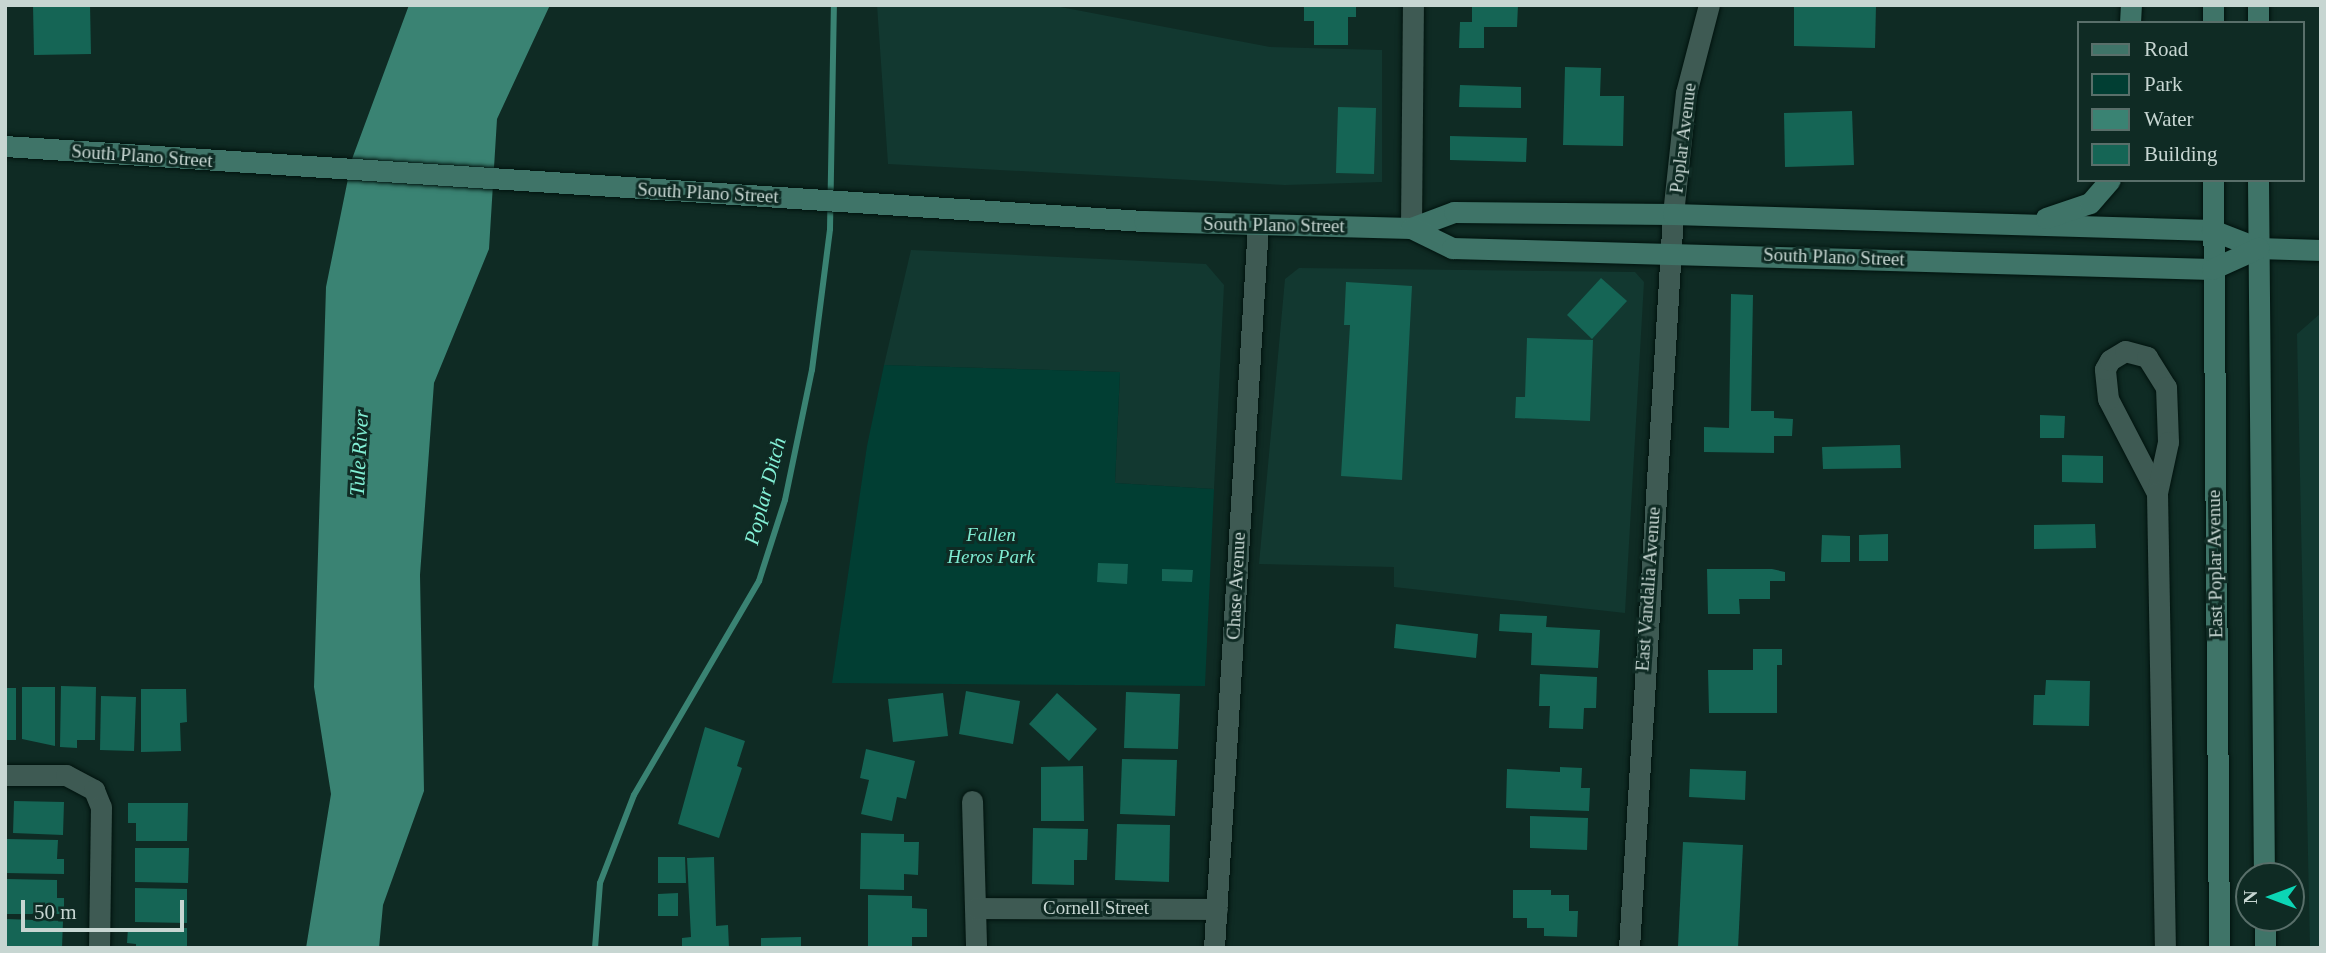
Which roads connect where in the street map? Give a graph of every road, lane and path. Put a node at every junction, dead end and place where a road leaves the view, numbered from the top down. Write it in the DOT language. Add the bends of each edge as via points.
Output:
graph roads {
  1 [pos="1413,5"];
  2 [pos="1709,5"];
  3 [pos="5,146"];
  4 [pos="2108,182"];
  5 [pos="2213,182"];
  6 [pos="2258,182"];
  7 [pos="2006,224"];
  8 [pos="1258,225"];
  9 [pos="1411,228"];
  10 [pos="2212,230"];
  11 [pos="1673,233"];
  12 [pos="2258,248"];
  13 [pos="2321,250"];
  14 [pos="2212,269"];
  15 [pos="2157,494"];
  16 [pos="5,775"];
  17 [pos="972,801"];
  18 [pos="2264,862"];
  19 [pos="976,908"];
  20 [pos="1217,909"];
  21 [pos="99,948"];
  22 [pos="976,948"];
  23 [pos="1214,948"];
  24 [pos="1629,948"];
  25 [pos="2165,948"];
  26 [pos="2220,948"];
  1 -- 9 [label="street"];
  2 -- 11 [label="street, Poplar Avenue" via="1686,93"];
  3 -- 8 [label="main road, South Plano Street"];
  4 -- 7 [label="main road" via="2090,203 2068,214"];
  5 -- 10 [label="main road, East Poplar Avenue"];
  6 -- 12 [label="main road"];
  7 -- 10 [label="main road, South Plano Street"];
  7 -- 11 [label="main road, South Plano Street"];
  8 -- 9 [label="main road, South Plano Street"];
  8 -- 20 [label="street, Chase Avenue"];
  9 -- 11 [label="main road, South Plano Street" via="1454,212"];
  9 -- 11 [label="main road, South Plano Street" via="1452,248"];
  10 -- 12 [label="main road, South Plano Street"];
  10 -- 14 [label="main road, East Poplar Avenue"];
  11 -- 14 [label="main road, South Plano Street"];
  11 -- 24 [label="street, East Vandalia Avenue"];
  12 -- 13 [label="main road, South Plano Street"];
  12 -- 14 [label="main road, South Plano Street"];
  12 -- 18 [label="main road"];
  14 -- 26 [label="main road, East Poplar Avenue"];
  15 -- 15 [label="street" via="2108,399 2105,369 2124,351 2147,357 2165,387 2168,442"];
  15 -- 25 [label="street"];
  16 -- 21 [label="street" via="81,779 93,790 101,807"];
  17 -- 19 [label="street"];
  19 -- 20 [label="street, Cornell Street"];
  19 -- 22 [label="street"];
  20 -- 23 [label="street, Chase Avenue"];
}
